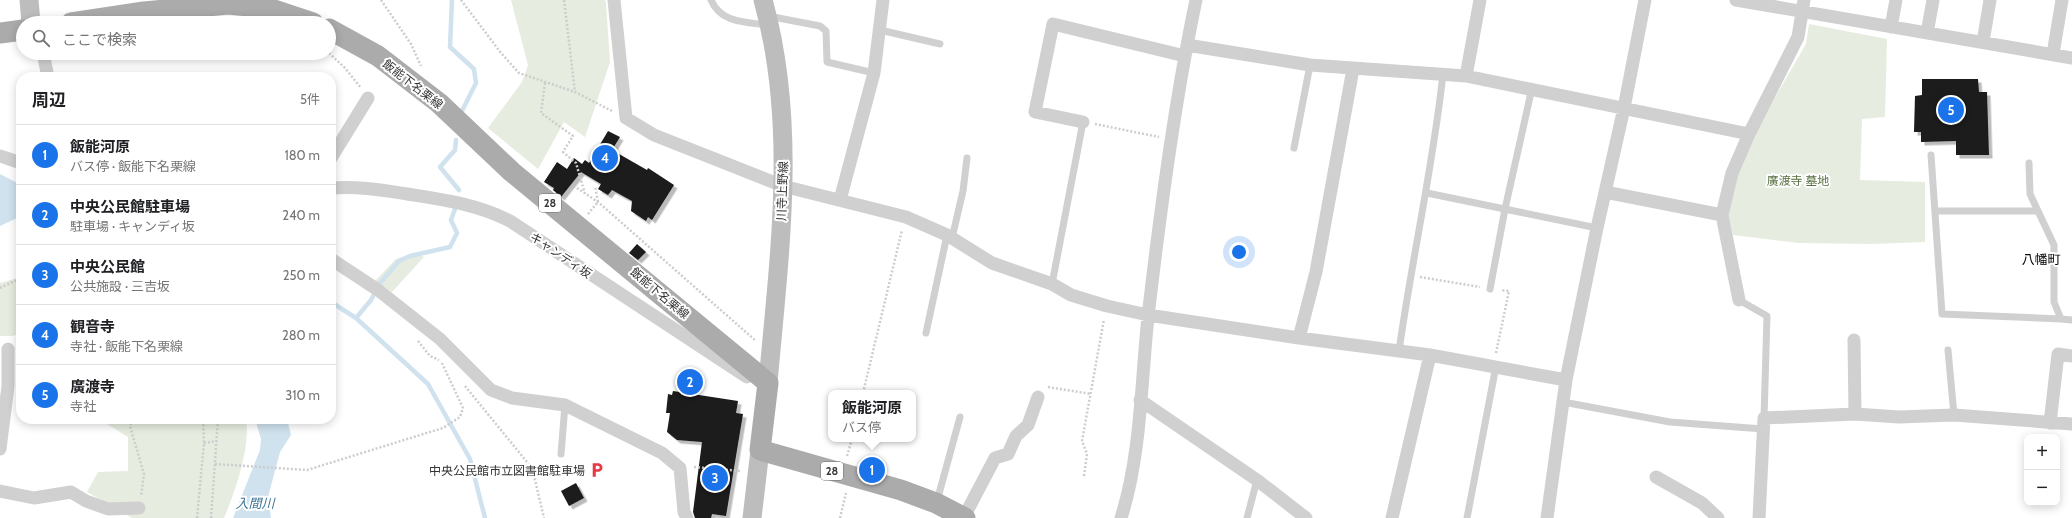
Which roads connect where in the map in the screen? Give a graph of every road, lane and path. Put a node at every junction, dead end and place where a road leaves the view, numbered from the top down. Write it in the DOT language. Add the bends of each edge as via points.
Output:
graph roads {
  1 [pos="29,0"];
  2 [pos="381,0"];
  3 [pos="461,0"];
  4 [pos="564,0"];
  5 [pos="614,0"];
  6 [pos="711,0"];
  7 [pos="883,0"];
  8 [pos="1196,0"];
  9 [pos="1480,0"];
  10 [pos="1645,0"];
  11 [pos="1736,0"];
  12 [pos="1896,0"];
  13 [pos="1933,0"];
  14 [pos="1990,0"];
  15 [pos="2062,0"];
  16 [pos="1803,6"];
  17 [pos="767,14"];
  18 [pos="30,16"];
  19 [pos="117,16"];
  20 [pos="292,16"];
  21 [pos="1891,27"];
  22 [pos="880,30"];
  23 [pos="16,31"];
  24 [pos="0,33"];
  25 [pos="336,33"];
  26 [pos="1927,33"];
  27 [pos="1983,42"];
  28 [pos="412,44"];
  29 [pos="940,44"];
  30 [pos="1186,50"];
  31 [pos="2053,54"];
  32 [pos="2072,58"];
  33 [pos="44,60"];
  34 [pos="336,60"];
  35 [pos="1310,65"];
  36 [pos="1353,69"];
  37 [pos="47,72"];
  38 [pos="874,73"];
  39 [pos="1443,74"];
  40 [pos="1466,76"];
  41 [pos="544,83"];
  42 [pos="1532,88"];
  43 [pos="575,92"];
  44 [pos="368,98"];
  45 [pos="1624,108"];
  46 [pos="626,118"];
  47 [pos="1083,122"];
  48 [pos="1749,134"];
  49 [pos="1172,140"];
  50 [pos="1294,148"];
  51 [pos="336,150"];
  52 [pos="1931,155"];
  53 [pos="0,156"];
  54 [pos="967,158"];
  55 [pos="16,161"];
  56 [pos="2029,163"];
  57 [pos="595,186"];
  58 [pos="783,186"];
  59 [pos="336,188"];
  60 [pos="577,188"];
  61 [pos="1605,192"];
  62 [pos="1427,193"];
  63 [pos="585,194"];
  64 [pos="840,200"];
  65 [pos="598,202"];
  66 [pos="1505,209"];
  67 [pos="1935,211"];
  68 [pos="2037,211"];
  69 [pos="587,215"];
  70 [pos="1722,215"];
  71 [pos="906,217"];
  72 [pos="1597,228"];
  73 [pos="950,236"];
  74 [pos="336,262"];
  75 [pos="1410,275"];
  76 [pos="16,280"];
  77 [pos="1052,284"];
  78 [pos="0,288"];
  79 [pos="1490,289"];
  80 [pos="1739,300"];
  81 [pos="1106,306"];
  82 [pos="1148,315"];
  83 [pos="2061,319"];
  84 [pos="2072,320"];
  85 [pos="926,333"];
  86 [pos="1299,338"];
  87 [pos="416,339"];
  88 [pos="1854,340"];
  89 [pos="8,349"];
  90 [pos="1948,350"];
  91 [pos="1399,351"];
  92 [pos="437,354"];
  93 [pos="770,354"];
  94 [pos="1430,355"];
  95 [pos="2072,356"];
  96 [pos="440,360"];
  97 [pos="1495,366"];
  98 [pos="451,369"];
  99 [pos="461,380"];
  100 [pos="1566,380"];
  101 [pos="767,386"];
  102 [pos="864,390"];
  103 [pos="1091,394"];
  104 [pos="1038,396"];
  105 [pos="1140,400"];
  106 [pos="1563,402"];
  107 [pos="565,405"];
  108 [pos="1855,414"];
  109 [pos="1954,415"];
  110 [pos="960,417"];
  111 [pos="2050,423"];
  112 [pos="131,424"];
  113 [pos="203,424"];
  114 [pos="218,424"];
  115 [pos="1764,424"];
  116 [pos="2072,424"];
  117 [pos="217,441"];
  118 [pos="204,443"];
  119 [pos="0,449"];
  120 [pos="760,450"];
  121 [pos="561,454"];
  122 [pos="216,464"];
  123 [pos="701,467"];
  124 [pos="757,472"];
  125 [pos="849,476"];
  126 [pos="1084,476"];
  127 [pos="1656,477"];
  128 [pos="1257,480"];
  129 [pos="0,491"];
  130 [pos="936,503"];
  131 [pos="139,508"];
  132 [pos="197,518"];
  133 [pos="211,518"];
  134 [pos="544,518"];
  135 [pos="687,518"];
  136 [pos="752,518"];
  137 [pos="840,518"];
  138 [pos="965,518"];
  139 [pos="1121,518"];
  140 [pos="1247,518"];
  141 [pos="1306,518"];
  142 [pos="1392,518"];
  143 [pos="1467,518"];
  144 [pos="1547,518"];
  145 [pos="1718,518"];
  146 [pos="1759,518"];
  1 -- 18 [label="street"];
  2 -- 28 [label="path"];
  3 -- 41 [label="path" via="519,73"];
  4 -- 43 [label="path"];
  5 -- 46 [label="street"];
  6 -- 17 [label="lane" via="717,11 731,20"];
  7 -- 22 [label="street"];
  8 -- 30 [label="street"];
  9 -- 40 [label="street"];
  10 -- 45 [label="street"];
  11 -- 16 [label="street"];
  12 -- 21 [label="street"];
  13 -- 26 [label="street"];
  14 -- 27 [label="street"];
  15 -- 31 [label="street"];
  16 -- 21 [label="street"];
  16 -- 48 [label="street" via="1798,37"];
  17 -- 38 [label="lane" via="820,26 826,31 827,62"];
  17 -- 58 [label="street, 川寺上野線" via="777,66"];
  19 -- 20 [label="main road" via="228,4 268,8"];
  21 -- 26 [label="street"];
  22 -- 29 [label="lane"];
  22 -- 38 [label="street"];
  23 -- 24 [label="main road"];
  25 -- 101 [label="main road, 飯能下名栗線 / 28" via="378,56 439,103 512,172"];
  26 -- 27 [label="street"];
  27 -- 31 [label="street"];
  30 -- 35 [label="street"];
  30 -- 47 [label="street" via="1053,24 1035,112"];
  30 -- 49 [label="street"];
  31 -- 32 [label="street"];
  33 -- 37 [label="street"];
  34 -- 44 [label="path"];
  35 -- 36 [label="street"];
  35 -- 50 [label="lane"];
  36 -- 39 [label="street"];
  36 -- 86 [label="street" via="1316,272"];
  38 -- 64 [label="street"];
  39 -- 40 [label="street"];
  39 -- 62 [label="lane"];
  40 -- 42 [label="street"];
  41 -- 43 [label="path"];
  41 -- 63 [label="path" via="541,113 573,136 563,152 576,163"];
  42 -- 45 [label="street"];
  42 -- 66 [label="lane"];
  43 -- 46 [label="path"];
  44 -- 51 [label="street"];
  45 -- 48 [label="street"];
  45 -- 61 [label="street"];
  46 -- 58 [label="street" via="654,134"];
  47 -- 49 [label="path"];
  47 -- 77 [label="lane"];
  48 -- 70 [label="street" via="1732,173"];
  49 -- 82 [label="street"];
  52 -- 67 [label="lane"];
  53 -- 55 [label="street"];
  54 -- 73 [label="lane" via="963,191"];
  56 -- 68 [label="lane" via="2030,194"];
  57 -- 65 [label="path"];
  58 -- 64 [label="street"];
  58 -- 93 [label="street, 川寺上野線"];
  59 -- 101 [label="street, キャンディ坂" via="359,187 462,202 491,212 510,221"];
  60 -- 63 [label="path"];
  61 -- 70 [label="street"];
  61 -- 72 [label="street"];
  62 -- 66 [label="lane"];
  62 -- 75 [label="lane"];
  63 -- 65 [label="path"];
  64 -- 71 [label="street"];
  65 -- 69 [label="path"];
  65 -- 93 [label="path"];
  66 -- 72 [label="lane"];
  66 -- 79 [label="lane"];
  67 -- 68 [label="lane"];
  67 -- 83 [label="lane" via="1942,314"];
  68 -- 83 [label="lane" via="2054,245 2054,302"];
  70 -- 80 [label="street"];
  71 -- 73 [label="street"];
  71 -- 102 [label="path"];
  72 -- 100 [label="street"];
  73 -- 77 [label="street" via="992,263"];
  73 -- 85 [label="lane"];
  74 -- 107 [label="street" via="375,288 440,339 491,390 512,398"];
  75 -- 79 [label="path"];
  75 -- 91 [label="lane"];
  76 -- 78 [label="path"];
  77 -- 81 [label="street" via="1071,295"];
  79 -- 97 [label="path" via="1508,291"];
  80 -- 115 [label="lane" via="1767,316"];
  81 -- 82 [label="street"];
  81 -- 103 [label="path"];
  82 -- 86 [label="street"];
  82 -- 105 [label="street"];
  83 -- 84 [label="lane"];
  86 -- 91 [label="street"];
  87 -- 96 [label="path" via="430,356"];
  88 -- 108 [label="street"];
  89 -- 119 [label="street" via="8,386"];
  90 -- 109 [label="lane"];
  91 -- 94 [label="street"];
  92 -- 96 [label="path"];
  93 -- 101 [label="street, 川寺上野線"];
  94 -- 97 [label="street"];
  94 -- 142 [label="street"];
  95 -- 111 [label="street" via="2058,354"];
  96 -- 98 [label="path"];
  96 -- 122 [label="path" via="464,408 460,417 443,428 307,470"];
  97 -- 100 [label="street"];
  97 -- 143 [label="lane"];
  99 -- 134 [label="path" via="527,462 535,480"];
  100 -- 106 [label="street"];
  101 -- 120 [label="main road"];
  103 -- 104 [label="path" via="1046,387"];
  103 -- 126 [label="path" via="1082,441 1087,454"];
  104 -- 138 [label="street" via="1028,425 1016,436 1008,454 995,458"];
  105 -- 128 [label="street"];
  105 -- 139 [label="street" via="1134,463"];
  106 -- 115 [label="lane" via="1670,422"];
  106 -- 144 [label="street"];
  107 -- 121 [label="lane"];
  107 -- 135 [label="street" via="662,453 680,468 684,512"];
  108 -- 109 [label="street" via="1899,417"];
  108 -- 115 [label="street"];
  109 -- 111 [label="street"];
  110 -- 130 [label="lane"];
  111 -- 116 [label="street"];
  112 -- 131 [label="path" via="144,474"];
  113 -- 118 [label="path"];
  114 -- 117 [label="path"];
  115 -- 146 [label="street"];
  117 -- 118 [label="path"];
  117 -- 122 [label="path"];
  118 -- 132 [label="path"];
  120 -- 124 [label="street"];
  120 -- 125 [label="main road, 28"];
  122 -- 133 [label="path"];
  123 -- 124 [label="path"];
  124 -- 136 [label="street"];
  125 -- 130 [label="main road, 28" via="901,490"];
  125 -- 137 [label="path"];
  127 -- 145 [label="street" via="1702,503"];
  128 -- 140 [label="lane"];
  128 -- 141 [label="street"];
  129 -- 131 [label="street" via="34,498 71,492 108,509"];
  130 -- 138 [label="main road, 28"];
}
